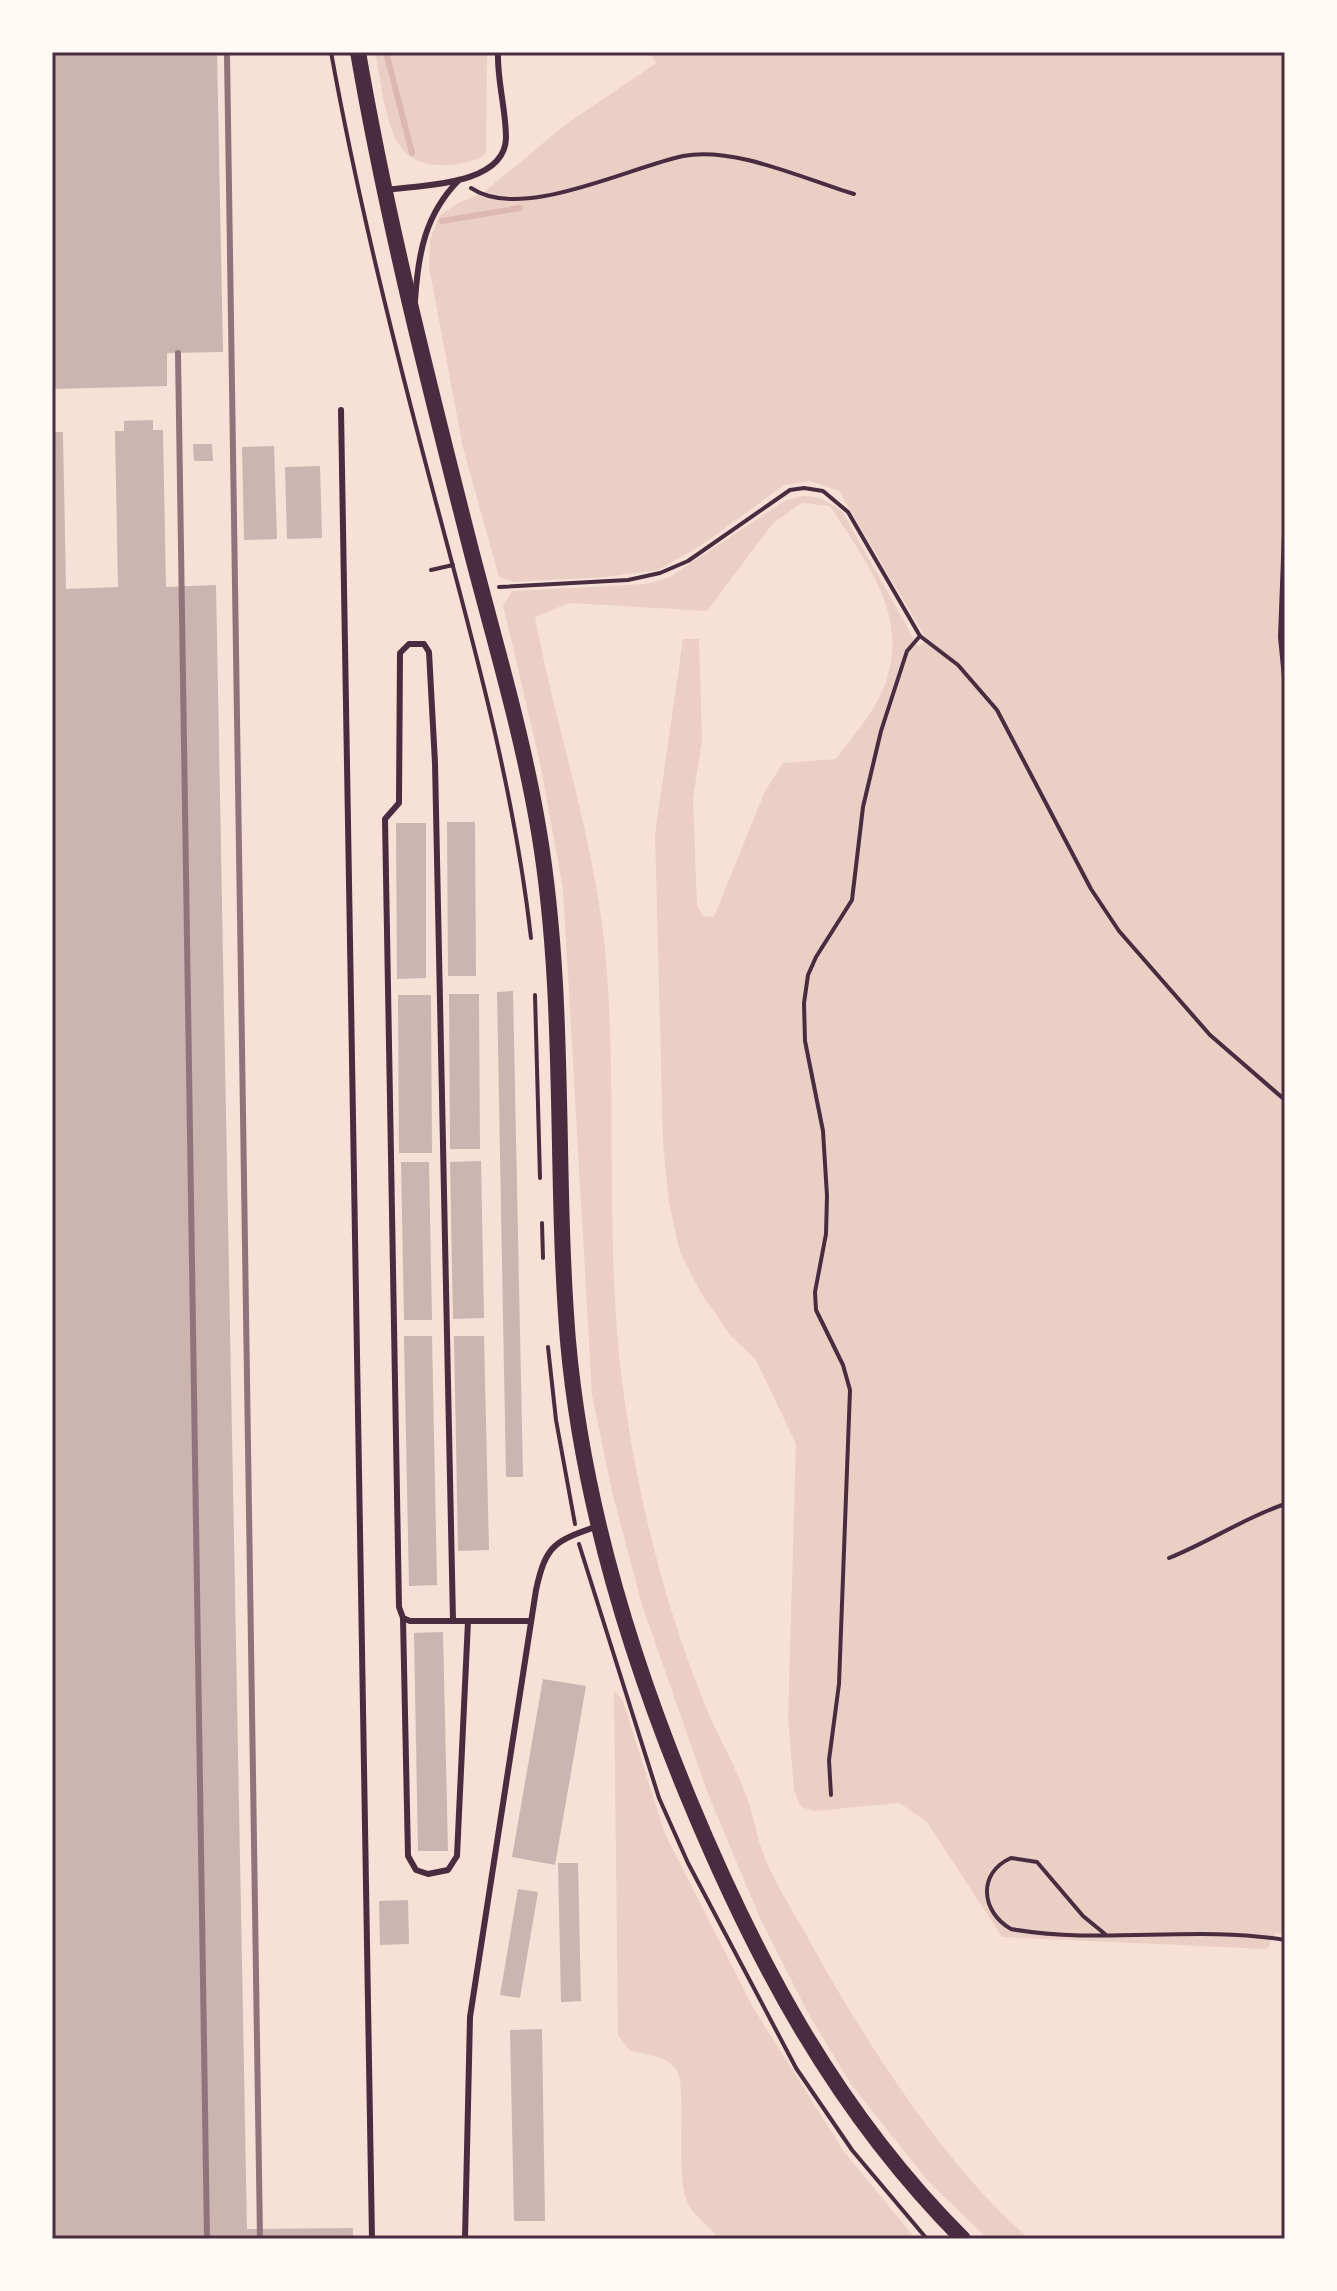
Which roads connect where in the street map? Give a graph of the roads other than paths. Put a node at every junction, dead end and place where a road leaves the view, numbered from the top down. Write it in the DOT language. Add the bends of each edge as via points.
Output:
graph roads {
  1 [pos="358,52"];
  2 [pos="498,52"];
  3 [pos="459,180"];
  4 [pos="385,190"];
  5 [pos="414,320"];
  6 [pos="341,410"];
  7 [pos="600,1526"];
  8 [pos="403,1618"];
  9 [pos="453,1621"];
  10 [pos="468,1621"];
  11 [pos="531,1621"];
  12 [pos="372,2239"];
  13 [pos="465,2239"];
  14 [pos="963,2239"];
  1 -- 4 [label="main road"];
  2 -- 3 [label="lane" via="505,146 486,171"];
  3 -- 4 [label="lane"];
  3 -- 5 [label="lane" via="437,207 424,235"];
  4 -- 5 [label="main road"];
  5 -- 7 [label="main road" via="531,792 545,879 555,981 568,1339"];
  6 -- 12 [label="lane"];
  7 -- 11 [label="lane" via="561,1540 547,1552"];
  7 -- 14 [label="main road" via="665,1740 768,1973 852,2110"];
  8 -- 9 [label="lane"];
  8 -- 9 [label="lane" via="398,1592 385,819 399,801 400,653 405,645 422,643 429,654 435,763"];
  8 -- 10 [label="lane" via="408,1856 416,1870 428,1874 444,1873 457,1856"];
  9 -- 10 [label="lane"];
  10 -- 11 [label="lane"];
  11 -- 13 [label="lane" via="470,2017"];
}
